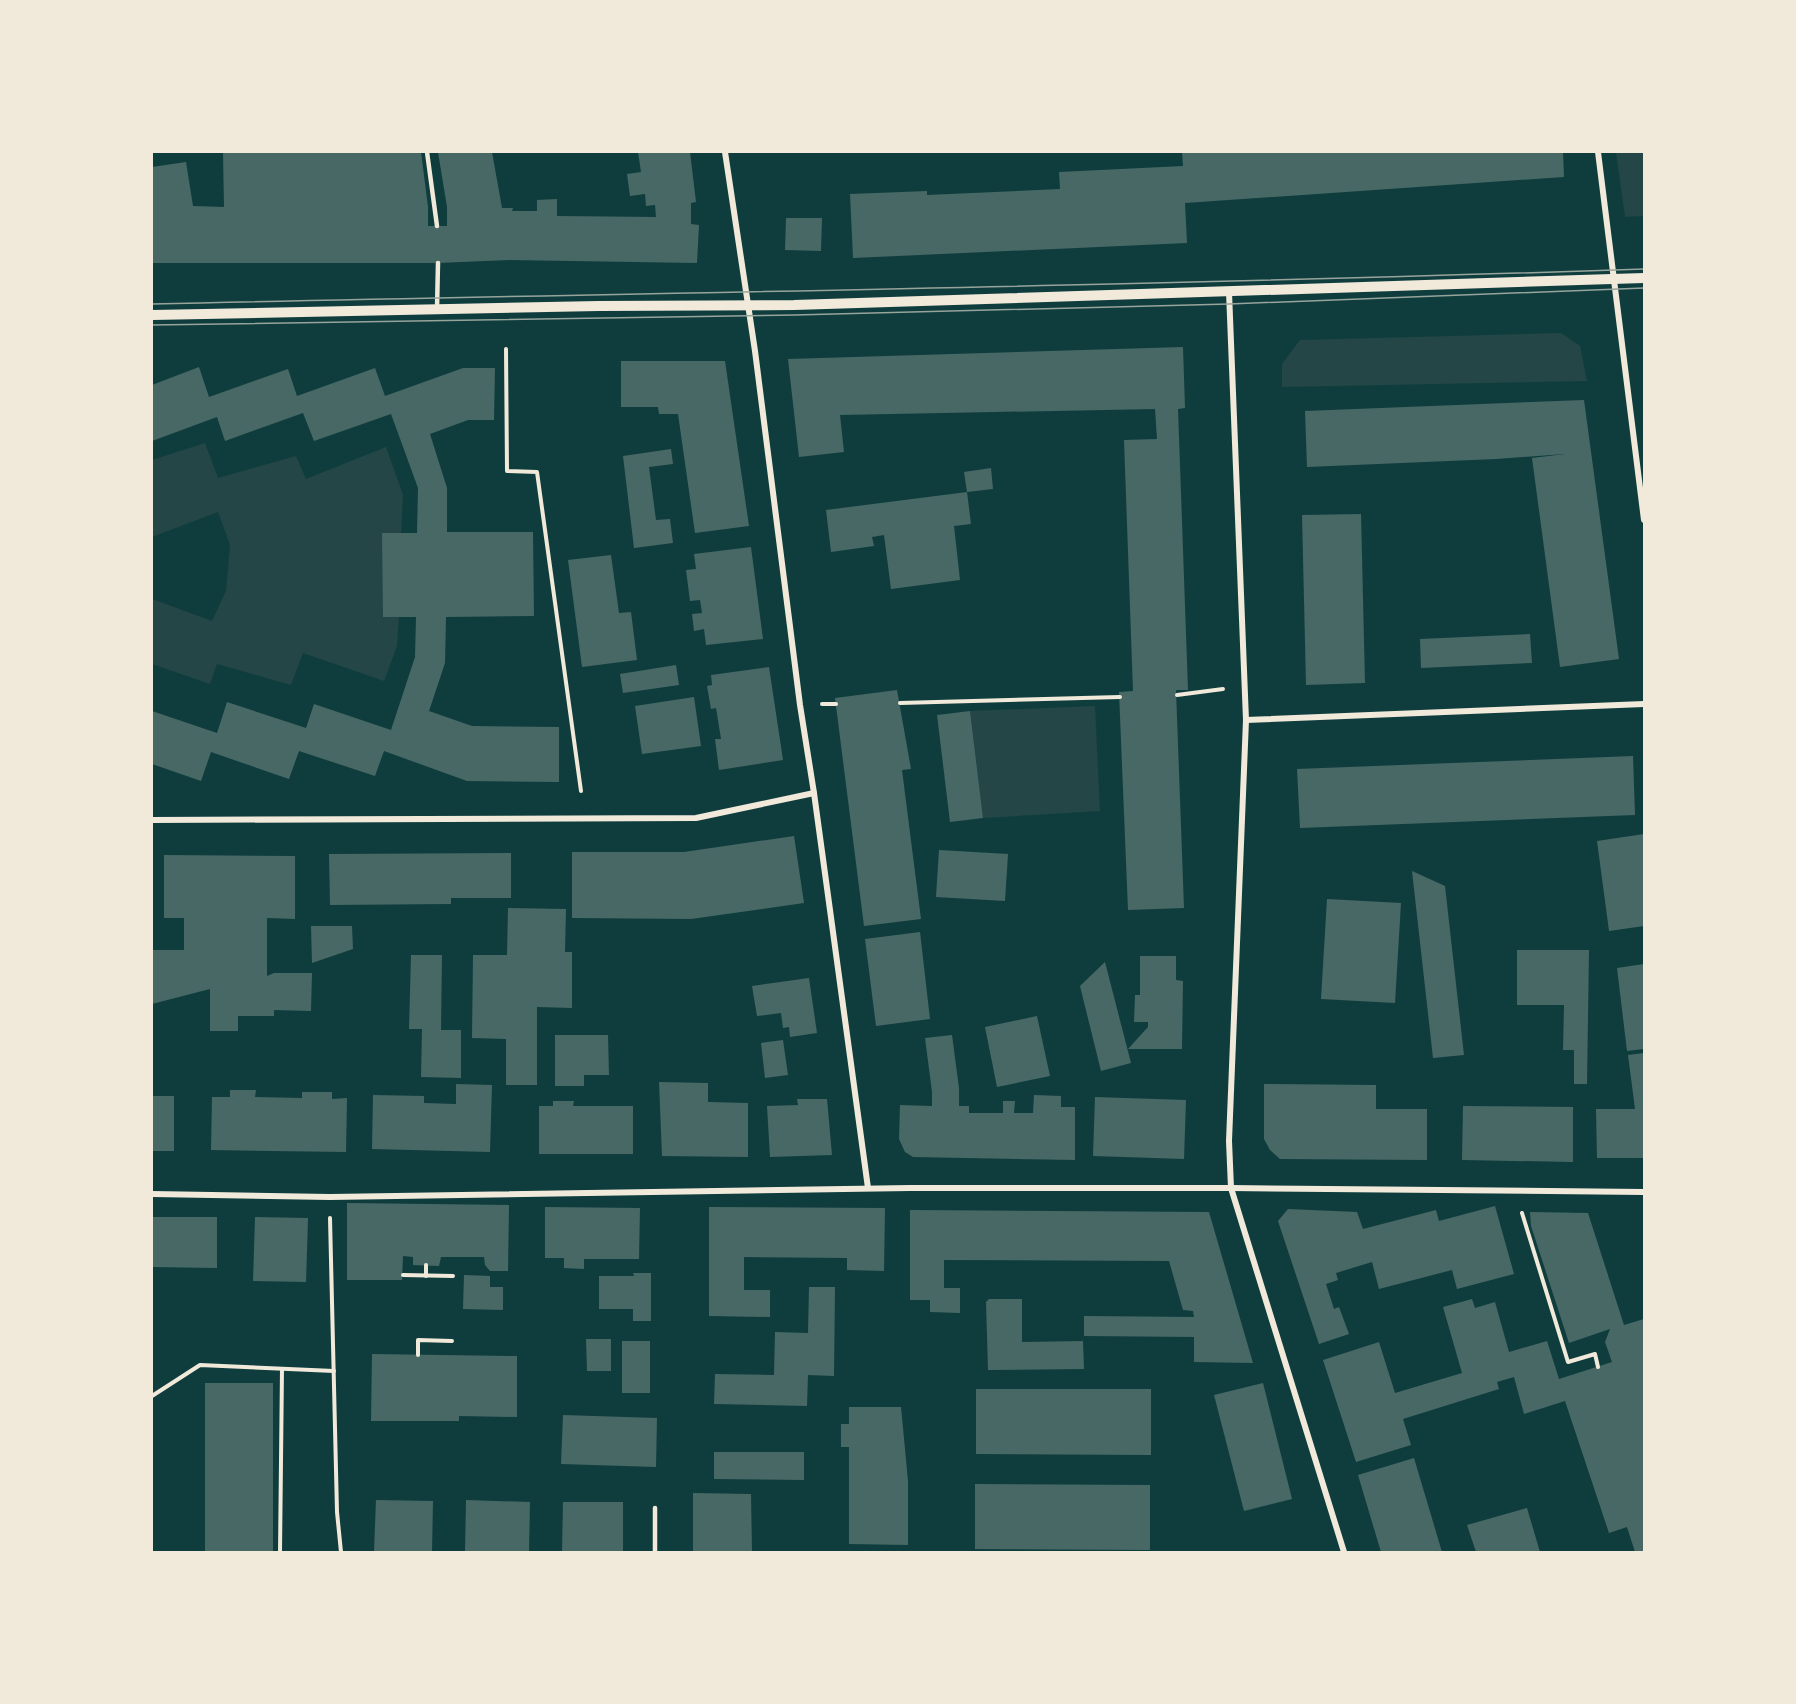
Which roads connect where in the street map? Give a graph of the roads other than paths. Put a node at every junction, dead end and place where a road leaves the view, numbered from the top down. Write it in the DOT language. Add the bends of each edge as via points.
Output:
graph roads {
  1 [pos="427,152"];
  2 [pos="725,152"];
  3 [pos="1598,152"];
  4 [pos="437,226"];
  5 [pos="438,263"];
  6 [pos="1644,278"];
  7 [pos="1614,279"];
  8 [pos="1229,292"];
  9 [pos="747,306"];
  10 [pos="437,309"];
  11 [pos="152,315"];
  12 [pos="1644,520"];
  13 [pos="1644,704"];
  14 [pos="1246,720"];
  15 [pos="814,793"];
  16 [pos="152,820"];
  17 [pos="868,1188"];
  18 [pos="1231,1188"];
  19 [pos="1644,1192"];
  20 [pos="152,1194"];
  21 [pos="655,1508"];
  22 [pos="655,1552"];
  23 [pos="1344,1552"];
  1 -- 4 [label="lane"];
  2 -- 9 [label="street"];
  3 -- 7 [label="street"];
  5 -- 10 [label="lane"];
  6 -- 7 [label="street"];
  7 -- 8 [label="street"];
  7 -- 12 [label="street"];
  8 -- 9 [label="street"];
  8 -- 14 [label="street"];
  9 -- 10 [label="street"];
  9 -- 15 [label="street"];
  10 -- 11 [label="street"];
  13 -- 14 [label="street"];
  14 -- 18 [label="street" via="1229,1141"];
  15 -- 16 [label="street" via="696,818"];
  15 -- 17 [label="street"];
  17 -- 18 [label="street"];
  17 -- 20 [label="street" via="330,1197"];
  18 -- 19 [label="street"];
  18 -- 23 [label="street"];
  21 -- 22 [label="lane"];
}
